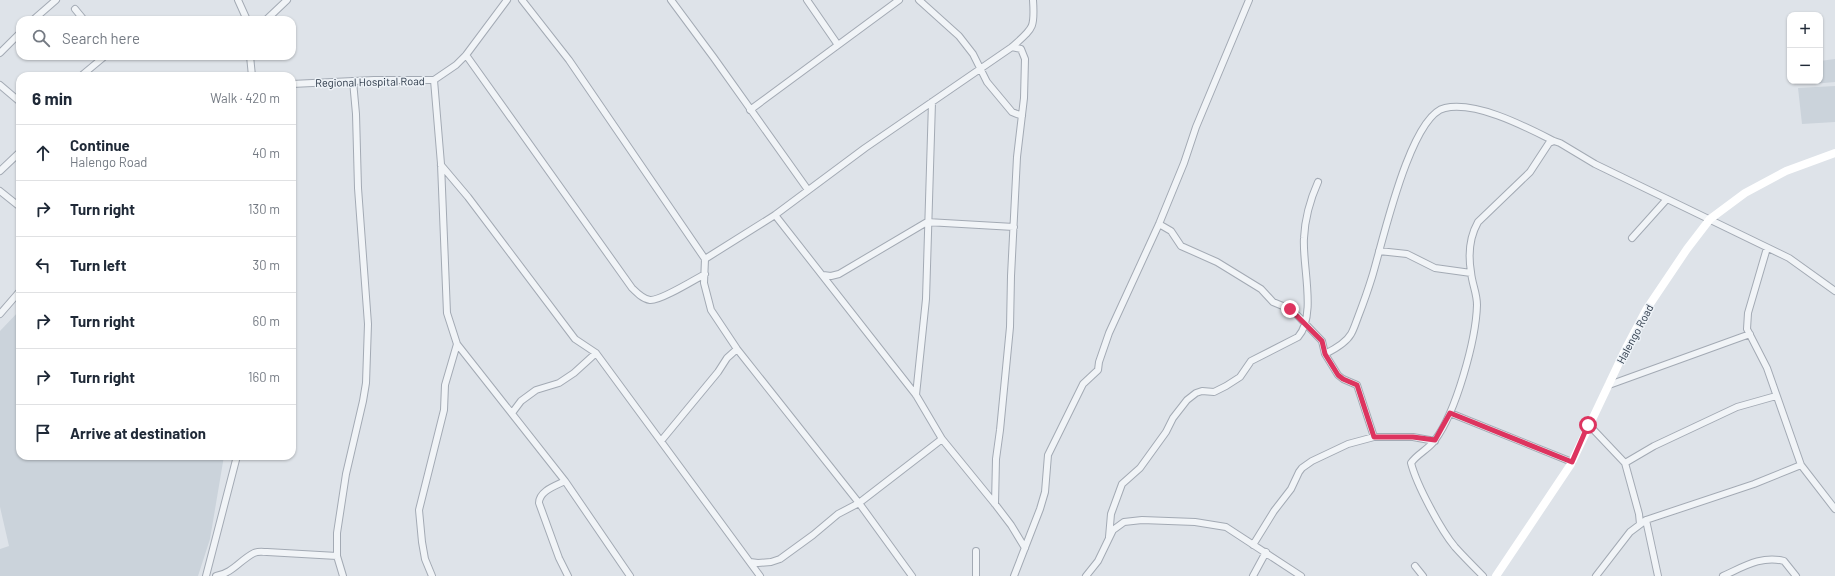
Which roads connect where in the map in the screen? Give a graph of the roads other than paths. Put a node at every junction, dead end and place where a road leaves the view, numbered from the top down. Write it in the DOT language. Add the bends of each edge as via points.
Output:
graph roads {
  1 [pos="56,0"];
  2 [pos="238,0"];
  3 [pos="287,0"];
  4 [pos="507,0"];
  5 [pos="522,0"];
  6 [pos="671,0"];
  7 [pos="807,0"];
  8 [pos="899,0"];
  9 [pos="919,0"];
  10 [pos="1033,0"];
  11 [pos="1248,0"];
  12 [pos="75,9"];
  13 [pos="38,16"];
  14 [pos="81,16"];
  15 [pos="245,16"];
  16 [pos="270,16"];
  17 [pos="16,37"];
  18 [pos="838,45"];
  19 [pos="1012,47"];
  20 [pos="0,53"];
  21 [pos="466,55"];
  22 [pos="100,60"];
  23 [pos="250,60"];
  24 [pos="981,68"];
  25 [pos="86,72"];
  26 [pos="252,72"];
  27 [pos="434,80"];
  28 [pos="353,81"];
  29 [pos="296,84"];
  30 [pos="0,85"];
  31 [pos="16,99"];
  32 [pos="932,102"];
  33 [pos="750,110"];
  34 [pos="1022,116"];
  35 [pos="1554,141"];
  36 [pos="1835,153"];
  37 [pos="16,156"];
  38 [pos="441,164"];
  39 [pos="0,171"];
  40 [pos="1318,182"];
  41 [pos="808,190"];
  42 [pos="0,192"];
  43 [pos="1667,199"];
  44 [pos="16,204"];
  45 [pos="775,215"];
  46 [pos="1710,219"];
  47 [pos="927,222"];
  48 [pos="1159,224"];
  49 [pos="1014,227"];
  50 [pos="1632,238"];
  51 [pos="1768,248"];
  52 [pos="1379,251"];
  53 [pos="705,259"];
  54 [pos="1471,273"];
  55 [pos="705,274"];
  56 [pos="823,275"];
  57 [pos="1835,291"];
  58 [pos="16,296"];
  59 [pos="0,314"];
  60 [pos="1305,325"];
  61 [pos="1750,334"];
  62 [pos="457,344"];
  63 [pos="737,349"];
  64 [pos="596,353"];
  65 [pos="1325,354"];
  66 [pos="1609,385"];
  67 [pos="916,396"];
  68 [pos="1776,396"];
  69 [pos="512,413"];
  70 [pos="1450,413"];
  71 [pos="1588,425"];
  72 [pos="1374,437"];
  73 [pos="942,439"];
  74 [pos="1435,440"];
  75 [pos="661,441"];
  76 [pos="236,460"];
  77 [pos="1572,462"];
  78 [pos="1625,463"];
  79 [pos="1801,465"];
  80 [pos="565,481"];
  81 [pos="859,503"];
  82 [pos="995,504"];
  83 [pos="1835,509"];
  84 [pos="1646,520"];
  85 [pos="1640,524"];
  86 [pos="1109,536"];
  87 [pos="1253,545"];
  88 [pos="1024,548"];
  89 [pos="976,551"];
  90 [pos="1266,552"];
  91 [pos="337,556"];
  92 [pos="750,562"];
  93 [pos="1415,566"];
  94 [pos="207,576"];
  95 [pos="216,576"];
  96 [pos="343,576"];
  97 [pos="432,576"];
  98 [pos="568,576"];
  99 [pos="630,576"];
  100 [pos="759,576"];
  101 [pos="912,576"];
  102 [pos="976,576"];
  103 [pos="1014,576"];
  104 [pos="1086,576"];
  105 [pos="1253,576"];
  106 [pos="1301,576"];
  107 [pos="1423,576"];
  108 [pos="1483,576"];
  109 [pos="1496,576"];
  110 [pos="1596,576"];
  111 [pos="1658,576"];
  112 [pos="1723,576"];
  113 [pos="1796,576"];
  1 -- 13 [label="street"];
  2 -- 15 [label="street"];
  3 -- 16 [label="street"];
  4 -- 21 [label="street, Regional Hospital Road"];
  5 -- 53 [label="street" via="569,60"];
  6 -- 33 [label="street"];
  7 -- 18 [label="street"];
  8 -- 18 [label="street"];
  9 -- 24 [label="street" via="959,36"];
  10 -- 19 [label="street" via="1034,23 1031,30"];
  11 -- 48 [label="street"];
  12 -- 14 [label="street"];
  17 -- 20 [label="street"];
  18 -- 33 [label="street"];
  19 -- 24 [label="street"];
  19 -- 34 [label="street" via="1021,49 1025,60"];
  21 -- 27 [label="street, Regional Hospital Road"];
  21 -- 55 [label="street" via="638,294 645,299 656,300"];
  22 -- 25 [label="street"];
  23 -- 26 [label="street"];
  24 -- 32 [label="street"];
  24 -- 34 [label="street" via="987,82 1004,104 1012,112"];
  27 -- 28 [label="street, Regional Hospital Road"];
  27 -- 38 [label="street"];
  28 -- 29 [label="street, Regional Hospital Road"];
  28 -- 91 [label="street" via="368,346 363,401 346,474 336,533"];
  30 -- 31 [label="street"];
  32 -- 41 [label="street"];
  32 -- 47 [label="street" via="931,176"];
  33 -- 41 [label="street"];
  34 -- 49 [label="street" via="1017,157"];
  35 -- 43 [label="street"];
  35 -- 52 [label="street" via="1510,119 1468,108 1446,108 1437,111 1415,142 1385,225"];
  35 -- 54 [label="street" via="1549,143 1530,172 1478,222 1469,242"];
  36 -- 46 [label="street, Halengo Road" via="1786,171 1750,190"];
  37 -- 39 [label="street"];
  38 -- 62 [label="street" via="448,313"];
  38 -- 64 [label="street" via="575,339"];
  40 -- 60 [label="street" via="1310,199 1305,220"];
  41 -- 45 [label="street"];
  42 -- 44 [label="street"];
  43 -- 46 [label="street"];
  43 -- 50 [label="street"];
  45 -- 53 [label="street"];
  45 -- 56 [label="street"];
  46 -- 51 [label="street"];
  46 -- 66 [label="street, Halengo Road" via="1646,310"];
  47 -- 49 [label="street"];
  47 -- 56 [label="street" via="839,274"];
  47 -- 67 [label="street" via="926,299"];
  48 -- 60 [label="street" via="1171,231 1181,246 1217,262 1261,289 1273,302 1290,309"];
  48 -- 88 [label="street" via="1109,333 1098,370 1083,384 1048,455 1045,492"];
  49 -- 82 [label="street" via="1010,327 996,458"];
  51 -- 57 [label="street" via="1789,258"];
  51 -- 61 [label="street" via="1748,313 1746,325"];
  52 -- 54 [label="street" via="1407,254 1436,268"];
  52 -- 65 [label="street" via="1351,334 1338,348"];
  53 -- 55 [label="street"];
  54 -- 70 [label="street" via="1476,288 1477,305 1472,339"];
  55 -- 63 [label="street" via="705,292 710,310"];
  56 -- 67 [label="street"];
  58 -- 59 [label="street"];
  60 -- 65 [label="street" via="1322,341"];
  60 -- 86 [label="street" via="1298,337 1251,361 1240,377 1226,386 1214,392 1202,390 1187,400 1140,468 1122,484 1111,514"];
  61 -- 66 [label="street"];
  61 -- 68 [label="street" via="1767,368"];
  62 -- 69 [label="street"];
  62 -- 97 [label="street" via="445,385 444,410 419,510 422,542"];
  63 -- 75 [label="street"];
  63 -- 81 [label="street"];
  64 -- 69 [label="street" via="559,383 536,390 520,401"];
  64 -- 75 [label="street"];
  65 -- 72 [label="street" via="1338,375 1357,385"];
  66 -- 71 [label="street, Halengo Road"];
  67 -- 73 [label="street"];
  68 -- 78 [label="street" via="1737,407 1654,446"];
  68 -- 79 [label="street"];
  69 -- 80 [label="street"];
  70 -- 74 [label="street"];
  70 -- 77 [label="street"];
  71 -- 77 [label="street, Halengo Road"];
  71 -- 78 [label="street"];
  72 -- 74 [label="street"];
  72 -- 87 [label="street" via="1348,444 1302,468"];
  73 -- 81 [label="street"];
  73 -- 82 [label="street"];
  74 -- 108 [label="street" via="1413,460 1415,474 1446,535"];
  75 -- 92 [label="street"];
  76 -- 94 [label="street"];
  77 -- 109 [label="street, Halengo Road"];
  78 -- 85 [label="street"];
  79 -- 83 [label="street"];
  79 -- 84 [label="street" via="1754,484"];
  80 -- 98 [label="street" via="543,494 539,498 539,503"];
  80 -- 99 [label="street"];
  81 -- 92 [label="street" via="838,514 780,559 771,562"];
  81 -- 101 [label="street"];
  82 -- 88 [label="street" via="1011,524"];
  84 -- 85 [label="street"];
  84 -- 111 [label="street"];
  85 -- 110 [label="street" via="1630,532"];
  86 -- 87 [label="street" via="1124,522 1195,522 1226,527"];
  86 -- 104 [label="street" via="1098,561"];
  87 -- 90 [label="street"];
  88 -- 103 [label="street"];
  89 -- 102 [label="street"];
  90 -- 105 [label="street"];
  90 -- 106 [label="street"];
  91 -- 95 [label="street" via="255,552 235,569"];
  91 -- 96 [label="street"];
  92 -- 100 [label="street"];
  93 -- 107 [label="street"];
  112 -- 113 [label="street" via="1767,558 1784,561"];
}
